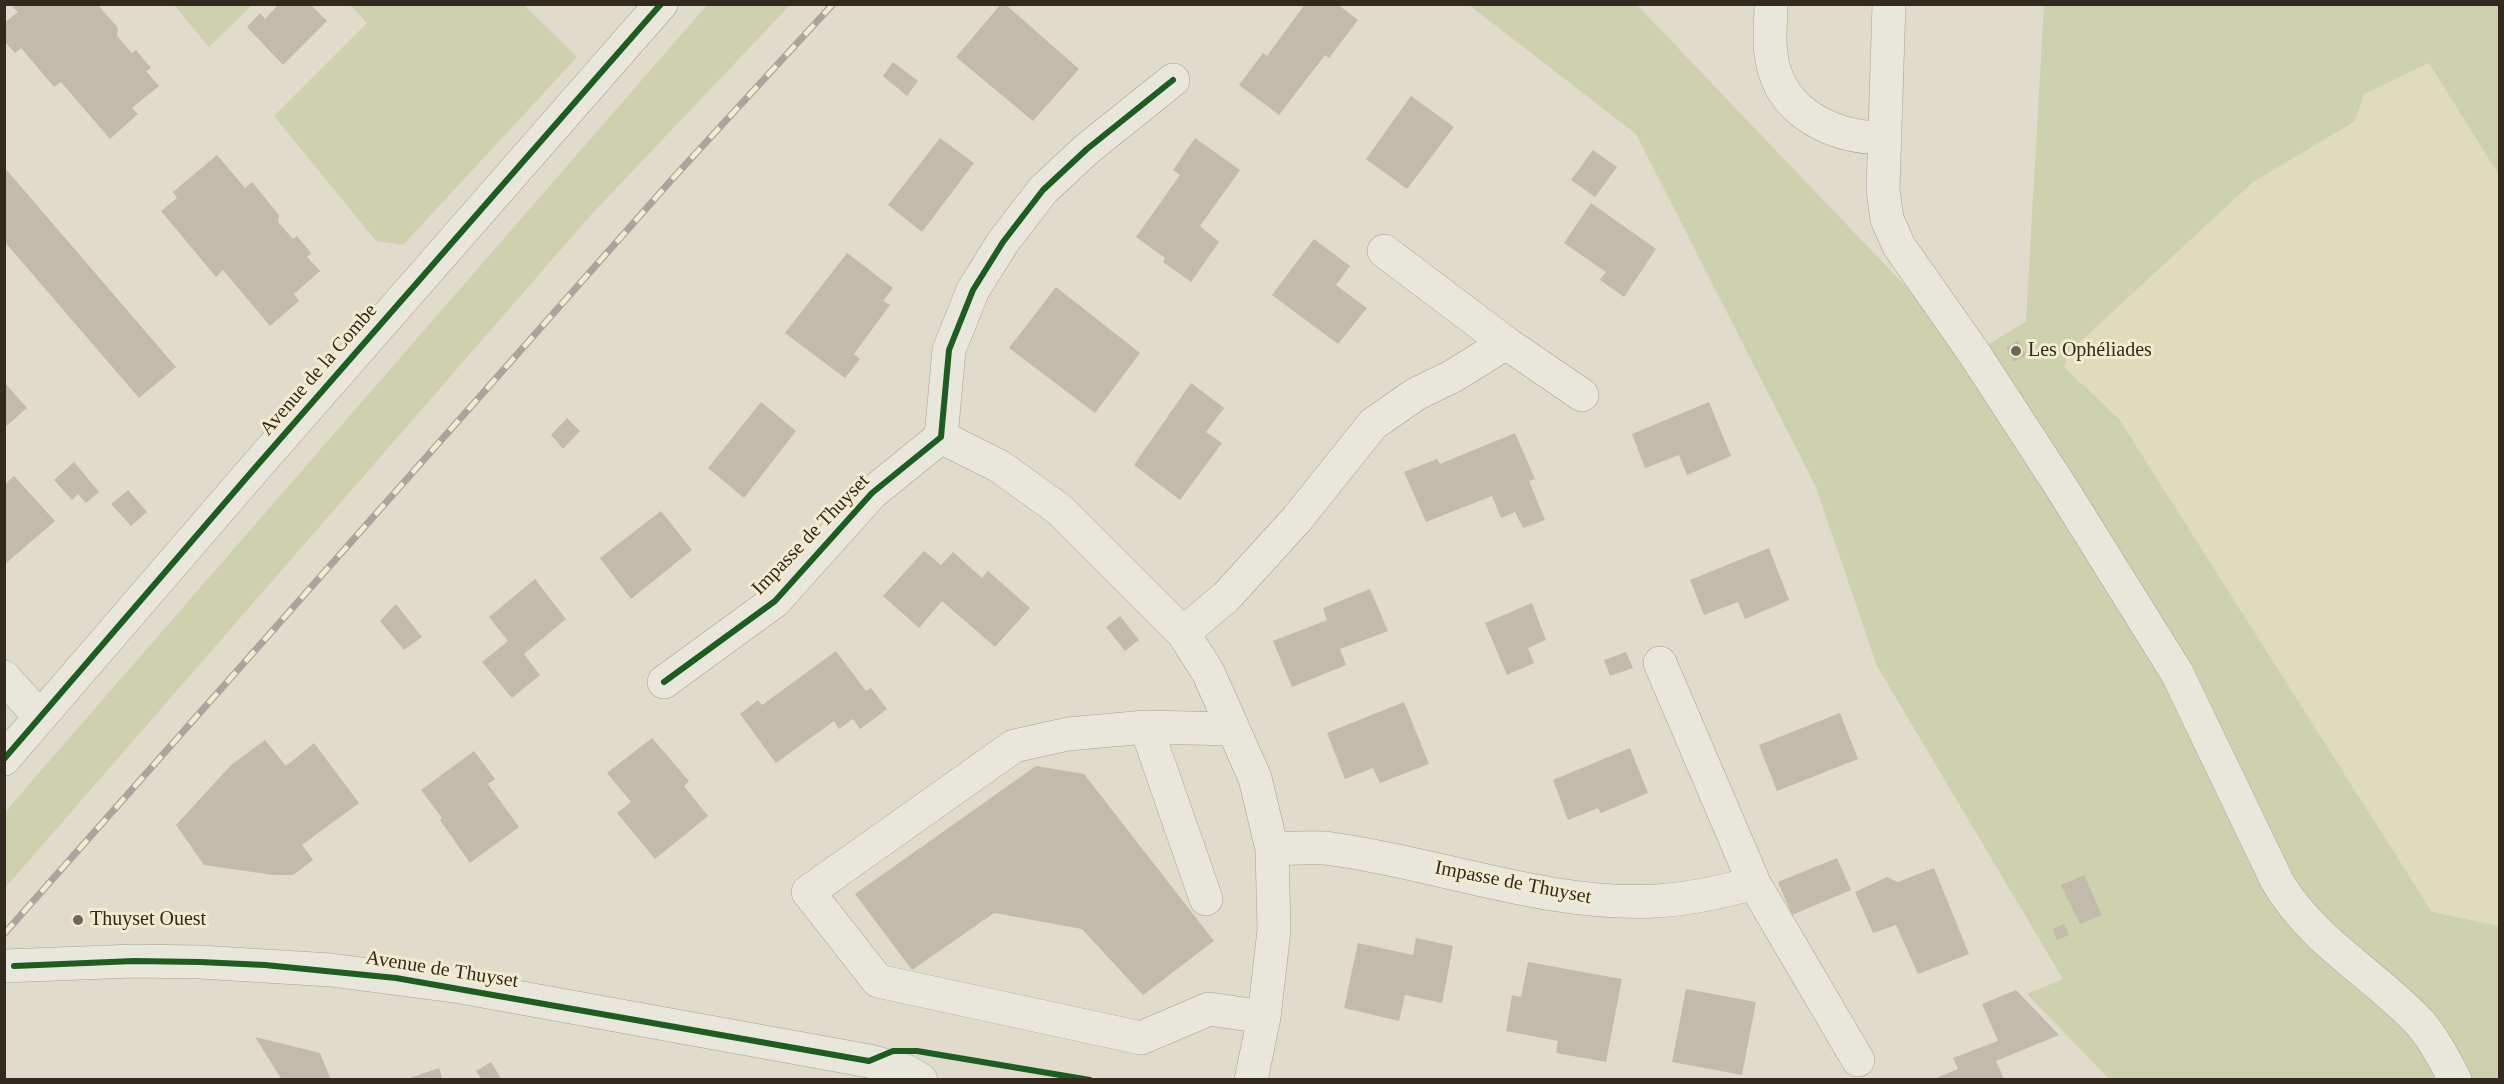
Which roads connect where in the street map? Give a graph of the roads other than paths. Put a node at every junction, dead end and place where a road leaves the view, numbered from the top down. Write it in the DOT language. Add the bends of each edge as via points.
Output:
graph roads {
  1 [pos="661,4"];
  2 [pos="1771,4"];
  3 [pos="1889,4"];
  4 [pos="1173,80"];
  5 [pos="1884,138"];
  6 [pos="1384,251"];
  7 [pos="1506,343"];
  8 [pos="1582,395"];
  9 [pos="941,437"];
  10 [pos="1184,633"];
  11 [pos="1660,663"];
  12 [pos="4,677"];
  13 [pos="664,682"];
  14 [pos="40,717"];
  15 [pos="1146,727"];
  16 [pos="1233,729"];
  17 [pos="4,759"];
  18 [pos="1272,849"];
  19 [pos="1754,883"];
  20 [pos="1206,899"];
  21 [pos="9,966"];
  22 [pos="1264,1017"];
  23 [pos="1858,1060"];
  24 [pos="921,1080"];
  25 [pos="1251,1080"];
  26 [pos="2455,1080"];
  1 -- 14 [label="street, Avenue de la Combe"];
  2 -- 5 [label="street" via="1774,72 1797,108 1840,132"];
  3 -- 5 [label="street"];
  4 -- 9 [label="street" via="1087,148 1042,190 1003,242 973,290 949,350"];
  5 -- 26 [label="street" via="1884,205 1899,246 1987,373 2157,640 2289,901 2323,939 2421,1025"];
  6 -- 7 [label="street"];
  7 -- 8 [label="street"];
  7 -- 10 [label="street" via="1416,394 1373,424 1297,519 1226,597"];
  9 -- 10 [label="street" via="999,466 1060,510"];
  9 -- 13 [label="street, Impasse de Thuyset" via="872,493 775,601"];
  10 -- 16 [label="street" via="1208,672"];
  11 -- 19 [label="street"];
  12 -- 14 [label="street"];
  14 -- 17 [label="street, Avenue de la Combe"];
  15 -- 16 [label="street"];
  15 -- 20 [label="street"];
  15 -- 22 [label="street" via="1068,734 1014,746 808,892 878,981 1141,1038 1209,1009"];
  16 -- 18 [label="street" via="1255,778"];
  18 -- 19 [label="street, Impasse de Thuyset" via="1329,849 1586,898 1654,901 1717,894"];
  18 -- 22 [label="street" via="1274,930"];
  19 -- 23 [label="street"];
  21 -- 24 [label="street, Avenue de Thuyset" via="200,962 396,978 869,1061 906,1071"];
  22 -- 25 [label="street"];
}
